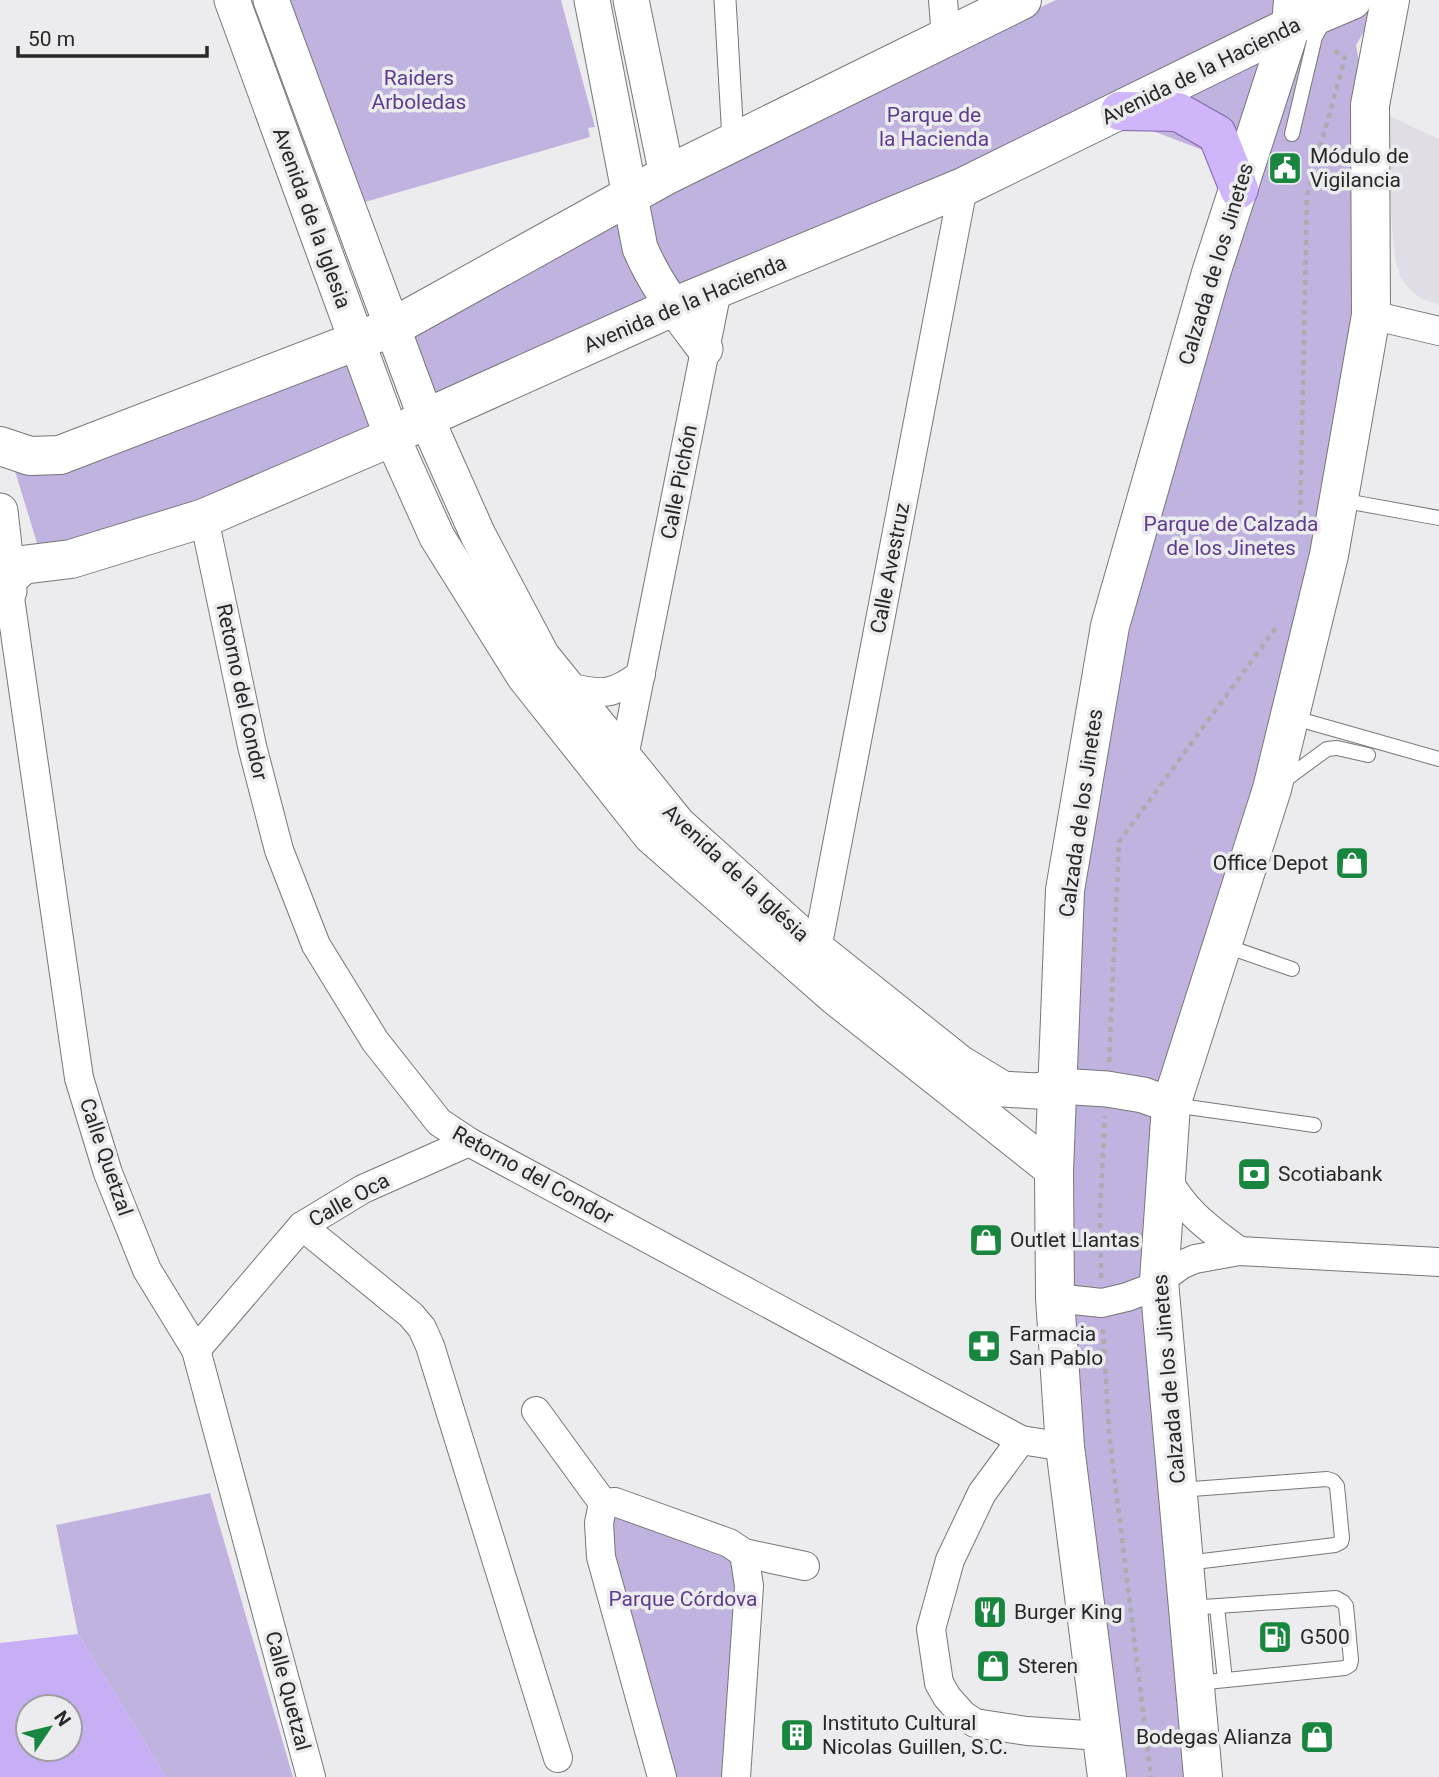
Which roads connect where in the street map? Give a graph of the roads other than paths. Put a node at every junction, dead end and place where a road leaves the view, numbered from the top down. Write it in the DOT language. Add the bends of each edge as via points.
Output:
graph roads {
  1 [pos="232,0"];
  2 [pos="271,0"];
  3 [pos="592,0"];
  4 [pos="631,0"];
  5 [pos="725,0"];
  6 [pos="943,0"];
  7 [pos="1022,0"];
  8 [pos="1390,0"];
  9 [pos="1316,14"];
  10 [pos="946,38"];
  11 [pos="1120,111"];
  12 [pos="1292,134"];
  13 [pos="733,140"];
  14 [pos="667,175"];
  15 [pos="963,187"];
  16 [pos="1239,189"];
  17 [pos="630,194"];
  18 [pos="717,290"];
  19 [pos="673,307"];
  20 [pos="1371,315"];
  21 [pos="393,327"];
  22 [pos="1439,331"];
  23 [pos="358,341"];
  24 [pos="705,349"];
  25 [pos="426,418"];
  26 [pos="392,437"];
  27 [pos="0,446"];
  28 [pos="1339,500"];
  29 [pos="0,511"];
  30 [pos="204,518"];
  31 [pos="1439,519"];
  32 [pos="9,584"];
  33 [pos="641,674"];
  34 [pos="567,687"];
  35 [pos="1290,716"];
  36 [pos="1368,755"];
  37 [pos="624,757"];
  38 [pos="1439,759"];
  39 [pos="1272,789"];
  40 [pos="1222,944"];
  41 [pos="817,949"];
  42 [pos="1292,969"];
  43 [pos="1059,1086"];
  44 [pos="1171,1105"];
  45 [pos="1314,1125"];
  46 [pos="469,1142"];
  47 [pos="1054,1171"];
  48 [pos="1165,1175"];
  49 [pos="302,1226"];
  50 [pos="1239,1251"];
  51 [pos="1439,1262"];
  52 [pos="1159,1281"];
  53 [pos="1055,1298"];
  54 [pos="196,1350"];
  55 [pos="536,1410"];
  56 [pos="1021,1440"];
  57 [pos="1065,1447"];
  58 [pos="1178,1490"];
  59 [pos="603,1503"];
  60 [pos="744,1553"];
  61 [pos="1184,1563"];
  62 [pos="806,1566"];
  63 [pos="1203,1608"];
  64 [pos="1210,1681"];
  65 [pos="1101,1735"];
  66 [pos="558,1758"];
  67 [pos="311,1777"];
  68 [pos="662,1777"];
  69 [pos="736,1777"];
  70 [pos="1107,1777"];
  71 [pos="1203,1777"];
  1 -- 23 [label="street, Avenida de la Iglesia"];
  2 -- 21 [label="street, Avenida de la Iglesia"];
  3 -- 17 [label="street"];
  4 -- 14 [label="street"];
  5 -- 13 [label="street"];
  6 -- 10 [label="street"];
  7 -- 10 [label="main road"];
  8 -- 20 [label="main road, Calzada de los Jinetes" via="1370,104"];
  9 -- 11 [label="main road, Avenida de la Hacienda"];
  9 -- 12 [label="lane"];
  9 -- 16 [label="main road, Calzada de los Jinetes"];
  10 -- 13 [label="main road"];
  11 -- 15 [label="main road, Avenida de la Hacienda"];
  11 -- 16 [label="main road" via="1178,113 1217,134"];
  13 -- 14 [label="main road"];
  14 -- 17 [label="main road"];
  15 -- 18 [label="main road, Avenida de la Hacienda"];
  15 -- 41 [label="street, Calle Avestruz"];
  16 -- 43 [label="main road, Calzada de los Jinetes" via="1110,626 1065,890"];
  17 -- 19 [label="street" via="640,248"];
  17 -- 21 [label="main road"];
  18 -- 19 [label="main road, Avenida de la Hacienda"];
  18 -- 24 [label="street, Calle Pichón"];
  19 -- 24 [label="street"];
  19 -- 25 [label="main road, Avenida de la Hacienda"];
  20 -- 22 [label="street"];
  20 -- 28 [label="main road, Calzada de los Jinetes"];
  21 -- 23 [label="main road"];
  21 -- 25 [label="street, Avenida de la Iglesia"];
  23 -- 26 [label="street, Avenida de la Iglesia"];
  23 -- 27 [label="main road" via="60,456 30,456"];
  24 -- 33 [label="street, Calle Pichón"];
  25 -- 26 [label="main road, Avenida de la Hacienda"];
  25 -- 34 [label="street, Avenida de la Iglésia" via="478,535 542,656"];
  26 -- 30 [label="main road, Avenida de la Hacienda"];
  26 -- 47 [label="street, Avenida de la Iglésia" via="437,537 524,676 651,836 836,998"];
  28 -- 31 [label="lane"];
  28 -- 35 [label="main road, Calzada de los Jinetes"];
  29 -- 32 [label="street, Calle Quetzal"];
  30 -- 32 [label="main road, Avenida de la Hacienda" via="71,559 22,565"];
  30 -- 46 [label="street, Retorno del Condor" via="279,850 316,945 375,1041 439,1122"];
  32 -- 54 [label="street, Calle Quetzal" via="79,1078 108,1173 147,1270"];
  33 -- 34 [label="street" via="610,693"];
  33 -- 37 [label="street, Calle Pichón"];
  34 -- 37 [label="street, Avenida de la Iglésia"];
  35 -- 38 [label="lane"];
  35 -- 39 [label="main road, Calzada de los Jinetes"];
  36 -- 39 [label="lane" via="1327,749"];
  37 -- 41 [label="street, Avenida de la Iglésia" via="678,824"];
  39 -- 40 [label="main road, Calzada de los Jinetes"];
  40 -- 42 [label="lane"];
  40 -- 44 [label="main road, Calzada de los Jinetes"];
  41 -- 43 [label="street, Avenida de la Iglésia" via="960,1063 1003,1088 1036,1091"];
  43 -- 44 [label="street, Avenida de la Iglésia" via="1143,1095"];
  43 -- 47 [label="main road, Calzada de los Jinetes"];
  44 -- 45 [label="lane"];
  44 -- 48 [label="main road, Calzada de los Jinetes"];
  46 -- 49 [label="street, Calle Oca" via="363,1189"];
  46 -- 56 [label="street, Retorno del Condor"];
  47 -- 53 [label="main road, Calzada de los Jinetes"];
  48 -- 50 [label="street" via="1189,1211"];
  48 -- 52 [label="main road, Calzada de los Jinetes"];
  49 -- 54 [label="street, Calle Oca"];
  49 -- 66 [label="street" via="422,1328"];
  50 -- 51 [label="street"];
  50 -- 52 [label="street" via="1195,1259"];
  52 -- 53 [label="street" via="1149,1289 1102,1303"];
  52 -- 58 [label="main road, Calzada de los Jinetes"];
  53 -- 57 [label="main road, Calzada de los Jinetes"];
  54 -- 67 [label="street, Calle Quetzal"];
  55 -- 59 [label="street"];
  56 -- 57 [label="street, Retorno del Condor"];
  56 -- 65 [label="street" via="982,1493 950,1560 931,1629 939,1683 963,1715 975,1723"];
  57 -- 65 [label="main road, Calzada de los Jinetes"];
  58 -- 61 [label="main road, Calzada de los Jinetes"];
  58 -- 61 [label="lane" via="1334,1481 1342,1538 1335,1545"];
  59 -- 60 [label="street" via="615,1502 729,1543"];
  59 -- 68 [label="street" via="601,1557"];
  60 -- 62 [label="street"];
  60 -- 69 [label="street" via="749,1586"];
  61 -- 63 [label="main road, Calzada de los Jinetes"];
  63 -- 64 [label="main road, Calzada de los Jinetes"];
  63 -- 64 [label="lane" via="1336,1598 1346,1606 1351,1660 1345,1668"];
  64 -- 71 [label="main road, Calzada de los Jinetes"];
  65 -- 70 [label="main road, Calzada de los Jinetes"];
}
